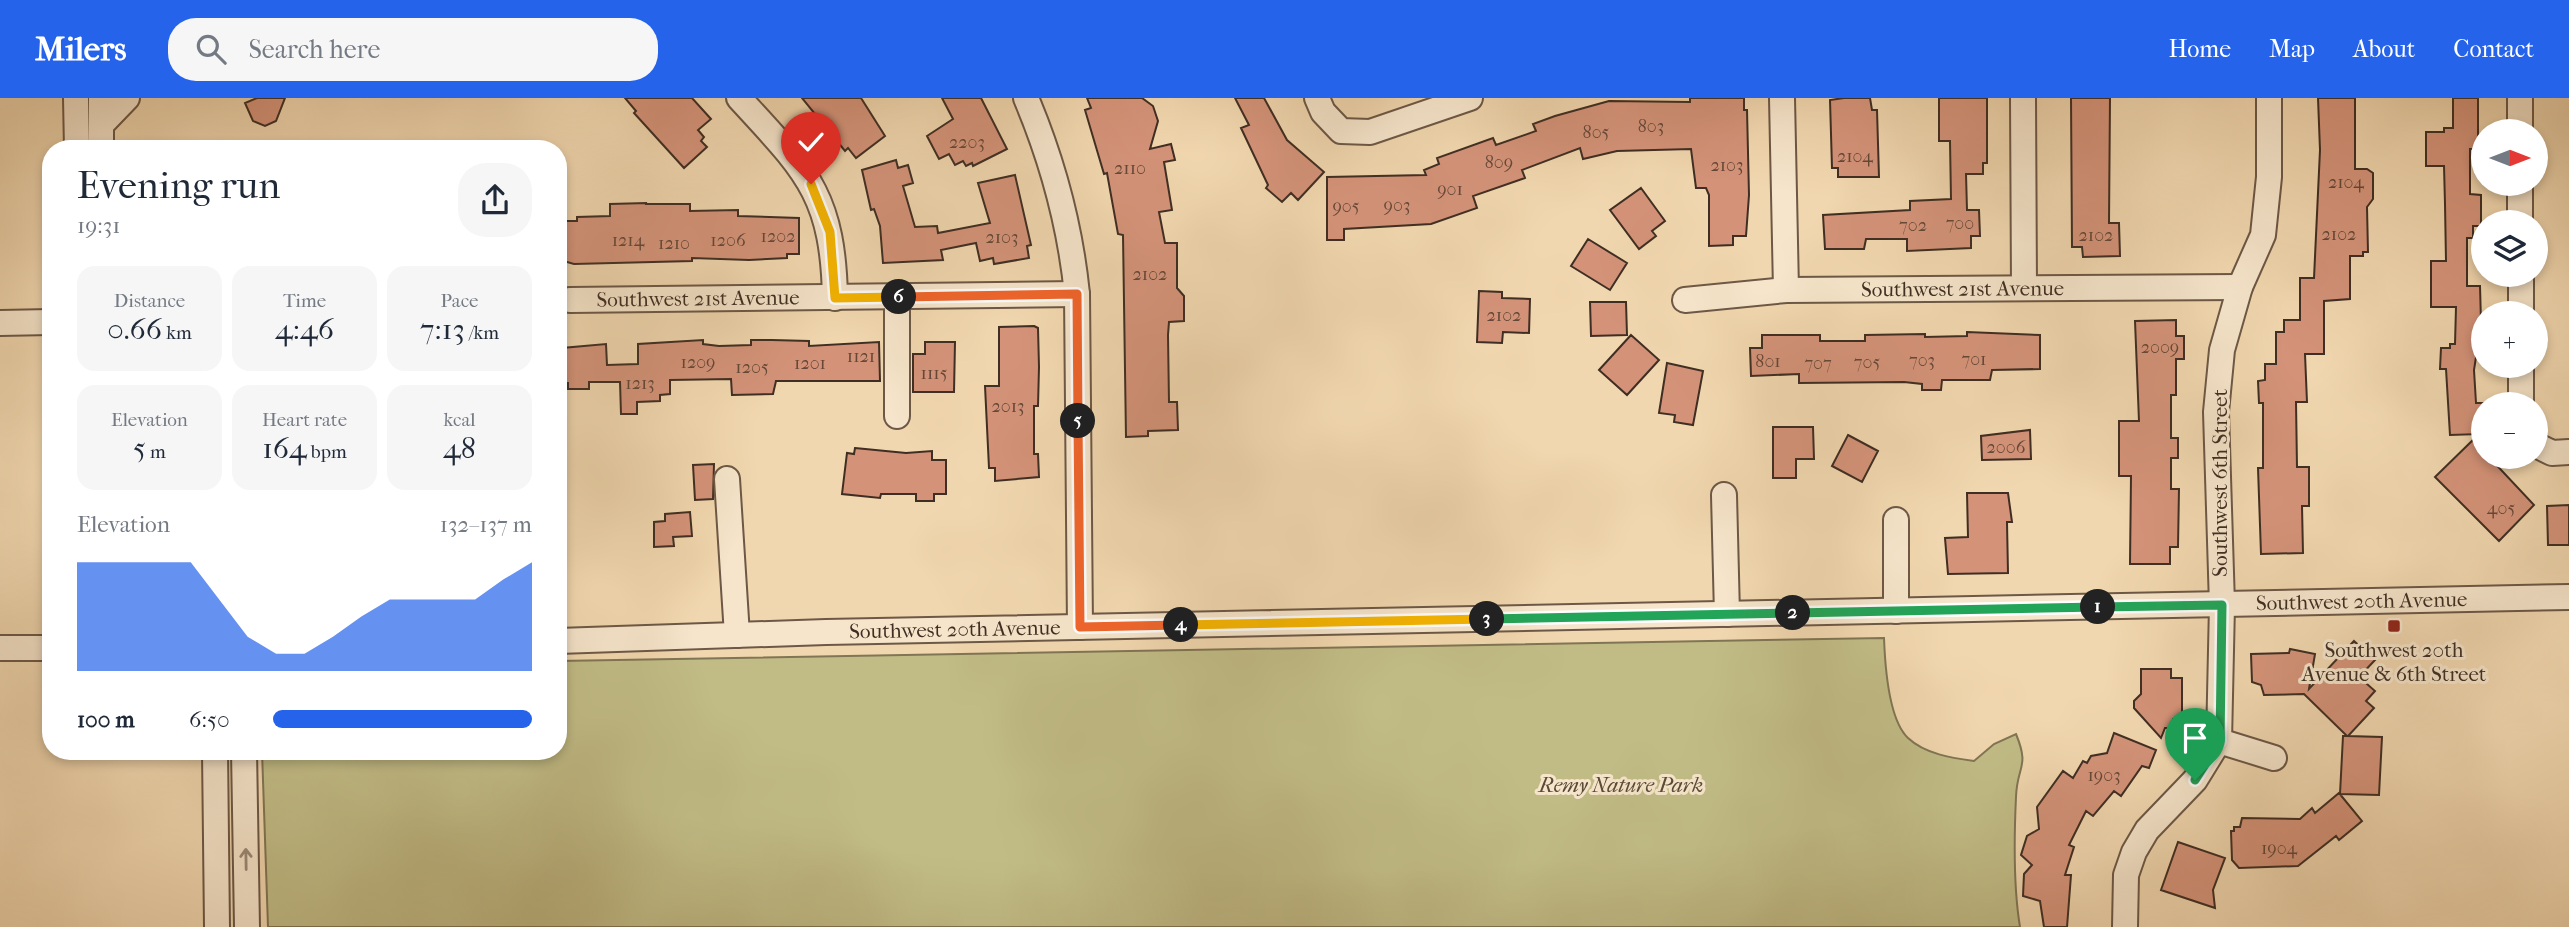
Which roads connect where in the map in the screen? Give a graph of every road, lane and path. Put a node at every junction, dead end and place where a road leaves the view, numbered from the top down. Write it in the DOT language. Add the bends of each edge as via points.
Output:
graph roads {
  1 [pos="76,98"];
  2 [pos="101,98"];
  3 [pos="127,98"];
  4 [pos="739,98"];
  5 [pos="1026,98"];
  6 [pos="1317,98"];
  7 [pos="1470,98"];
  8 [pos="1782,98"];
  9 [pos="2023,98"];
  10 [pos="2269,98"];
  11 [pos="2520,98"];
  12 [pos="2520,119"];
  13 [pos="101,137"];
  14 [pos="77,140"];
  15 [pos="2240,287"];
  16 [pos="2024,288"];
  17 [pos="1786,290"];
  18 [pos="1077,294"];
  19 [pos="897,297"];
  20 [pos="835,298"];
  21 [pos="570,300"];
  22 [pos="1685,300"];
  23 [pos="42,322"];
  24 [pos="0,323"];
  25 [pos="897,416"];
  26 [pos="2548,451"];
  27 [pos="2569,452"];
  28 [pos="727,479"];
  29 [pos="1724,495"];
  30 [pos="1896,520"];
  31 [pos="2569,597"];
  32 [pos="2222,605"];
  33 [pos="1896,611"];
  34 [pos="1727,614"];
  35 [pos="1080,627"];
  36 [pos="737,635"];
  37 [pos="567,641"];
  38 [pos="42,648"];
  39 [pos="0,649"];
  40 [pos="2220,741"];
  41 [pos="2274,758"];
  42 [pos="215,760"];
  43 [pos="244,760"];
  44 [pos="217,927"];
  45 [pos="247,927"];
  46 [pos="2125,927"];
  1 -- 14 [label="street"];
  2 -- 13 [label="street"];
  3 -- 13 [label="street"];
  4 -- 20 [label="street" via="797,164 820,201 830,232"];
  5 -- 18 [label="street" via="1058,183"];
  6 -- 7 [label="street" via="1341,131 1370,132"];
  8 -- 17 [label="street"];
  9 -- 16 [label="street"];
  10 -- 15 [label="street, Southwest 6th Street" via="2263,235"];
  11 -- 12 [label="street"];
  15 -- 16 [label="street, Southwest 21st Avenue"];
  15 -- 32 [label="street, Southwest 6th Street" via="2222,351 2216,412"];
  16 -- 17 [label="street, Southwest 21st Avenue"];
  17 -- 22 [label="street, Southwest 21st Avenue"];
  18 -- 19 [label="street, Southwest 21st Avenue"];
  18 -- 35 [label="street"];
  19 -- 20 [label="street, Southwest 21st Avenue"];
  19 -- 25 [label="street"];
  20 -- 21 [label="street, Southwest 21st Avenue"];
  23 -- 24 [label="street"];
  26 -- 27 [label="street"];
  28 -- 36 [label="street"];
  29 -- 34 [label="street"];
  30 -- 33 [label="street"];
  31 -- 32 [label="street, Southwest 20th Avenue"];
  32 -- 33 [label="street, Southwest 20th Avenue"];
  32 -- 40 [label="street, Southwest 6th Street"];
  33 -- 34 [label="street, Southwest 20th Avenue"];
  34 -- 35 [label="street, Southwest 20th Avenue"];
  35 -- 36 [label="street, Southwest 20th Avenue"];
  36 -- 37 [label="street, Southwest 20th Avenue"];
  38 -- 39 [label="street"];
  40 -- 41 [label="street"];
  40 -- 46 [label="street" via="2195,780 2154,821 2134,852 2126,875"];
  42 -- 44 [label="street"];
  45 -- 43 [label="street, one-way"];
}
